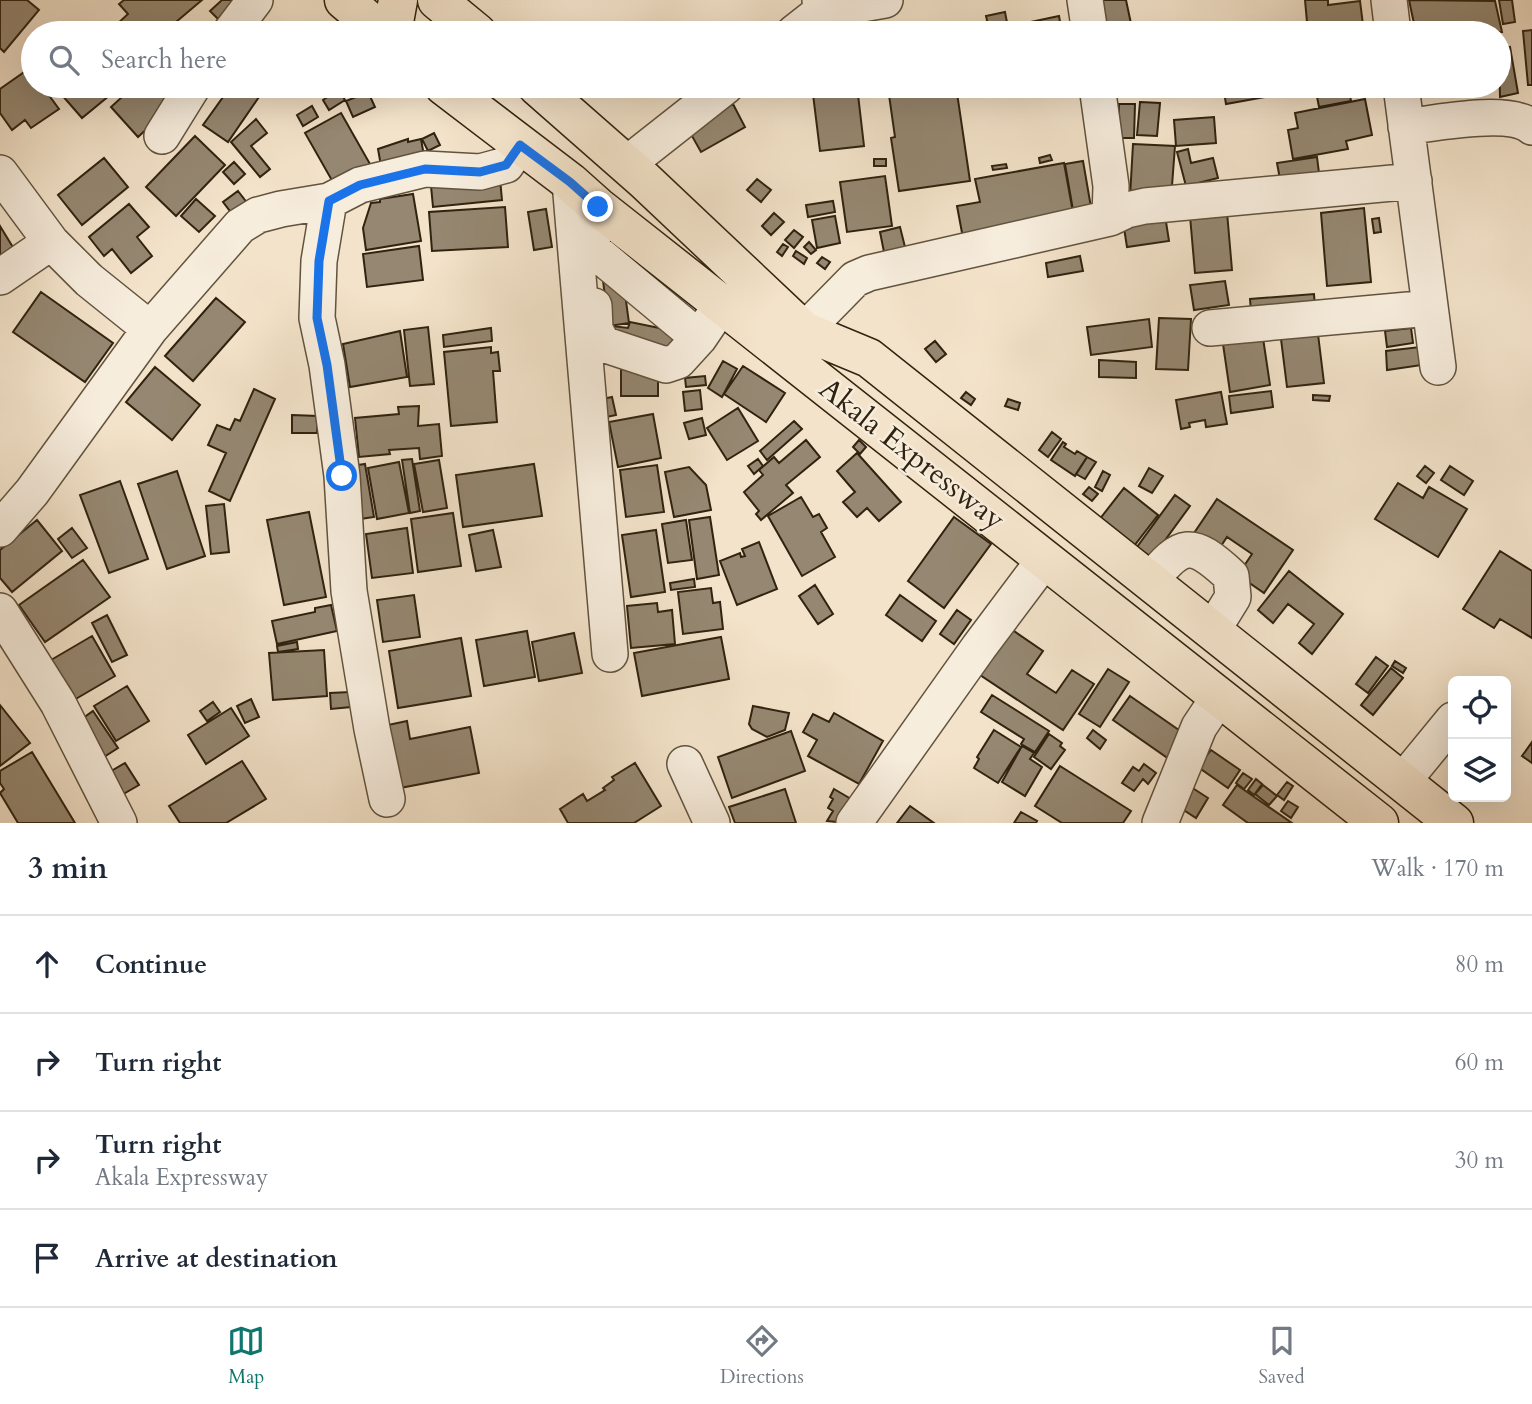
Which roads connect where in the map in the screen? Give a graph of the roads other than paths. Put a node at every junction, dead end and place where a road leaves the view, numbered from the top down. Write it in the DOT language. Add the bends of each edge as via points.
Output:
graph roads {
  1 [pos="255,0"];
  2 [pos="344,0"];
  3 [pos="398,0"];
  4 [pos="437,0"];
  5 [pos="885,0"];
  6 [pos="1085,0"];
  7 [pos="1389,0"];
  8 [pos="821,6"];
  9 [pos="239,21"];
  10 [pos="369,21"];
  11 [pos="394,21"];
  12 [pos="462,21"];
  13 [pos="806,21"];
  14 [pos="1088,21"];
  15 [pos="1392,21"];
  16 [pos="186,98"];
  17 [pos="466,98"];
  18 [pos="551,98"];
  19 [pos="711,98"];
  20 [pos="1099,98"];
  21 [pos="1402,98"];
  22 [pos="1406,127"];
  23 [pos="1532,127"];
  24 [pos="162,136"];
  25 [pos="520,145"];
  26 [pos="626,164"];
  27 [pos="0,173"];
  28 [pos="1413,181"];
  29 [pos="570,182"];
  30 [pos="329,201"];
  31 [pos="598,207"];
  32 [pos="1110,218"];
  33 [pos="51,242"];
  34 [pos="591,248"];
  35 [pos="0,277"];
  36 [pos="722,304"];
  37 [pos="1430,308"];
  38 [pos="150,328"];
  39 [pos="1210,328"];
  40 [pos="804,331"];
  41 [pos="699,338"];
  42 [pos="1438,367"];
  43 [pos="0,529"];
  44 [pos="1045,559"];
  45 [pos="1150,581"];
  46 [pos="0,611"];
  47 [pos="1212,631"];
  48 [pos="610,654"];
  49 [pos="1219,697"];
  50 [pos="1448,726"];
  51 [pos="685,764"];
  52 [pos="1403,781"];
  53 [pos="387,799"];
  54 [pos="118,823"];
  55 [pos="712,823"];
  56 [pos="854,823"];
  57 [pos="1160,823"];
  58 [pos="1379,823"];
  59 [pos="1454,823"];
  1 -- 9 [label="street"];
  2 -- 10 [label="main road"];
  3 -- 11 [label="main road"];
  4 -- 12 [label="main road"];
  5 -- 8 [label="street"];
  6 -- 14 [label="street"];
  7 -- 15 [label="street"];
  8 -- 13 [label="street"];
  16 -- 24 [label="street"];
  17 -- 25 [label="main road, Akala Expressway"];
  18 -- 26 [label="main road, Akala Expressway"];
  19 -- 26 [label="street"];
  20 -- 32 [label="street" via="1111,186"];
  21 -- 22 [label="street"];
  22 -- 23 [label="street" via="1501,117"];
  22 -- 28 [label="street"];
  25 -- 29 [label="main road, Akala Expressway"];
  25 -- 30 [label="street" via="506,165 480,172 425,169 360,185"];
  26 -- 40 [label="main road, Akala Expressway"];
  27 -- 33 [label="street"];
  28 -- 32 [label="street" via="1144,206"];
  28 -- 37 [label="street"];
  29 -- 31 [label="main road, Akala Expressway"];
  29 -- 48 [label="street"];
  30 -- 38 [label="street" via="258,215 240,226"];
  30 -- 53 [label="street" via="319,261 317,318 342,476 349,591"];
  31 -- 34 [label="street"];
  31 -- 36 [label="main road, Akala Expressway"];
  32 -- 40 [label="street" via="869,273 855,279"];
  33 -- 35 [label="street"];
  33 -- 38 [label="street" via="89,280"];
  34 -- 41 [label="street"];
  34 -- 41 [label="street" via="595,330 603,344 666,365"];
  36 -- 41 [label="street"];
  36 -- 44 [label="main road, Akala Expressway"];
  37 -- 39 [label="street"];
  37 -- 42 [label="street"];
  38 -- 43 [label="street" via="32,492"];
  40 -- 45 [label="main road, Akala Expressway" via="869,358"];
  44 -- 49 [label="main road, Akala Expressway"];
  44 -- 56 [label="street"];
  45 -- 47 [label="main road, Akala Expressway"];
  45 -- 47 [label="street" via="1178,551 1194,550 1220,566 1231,576 1233,597"];
  46 -- 54 [label="street" via="58,703"];
  47 -- 52 [label="main road, Akala Expressway"];
  49 -- 57 [label="street" via="1199,727"];
  49 -- 58 [label="main road, Akala Expressway"];
  50 -- 52 [label="street"];
  51 -- 55 [label="street"];
  52 -- 59 [label="main road, Akala Expressway"];
}
